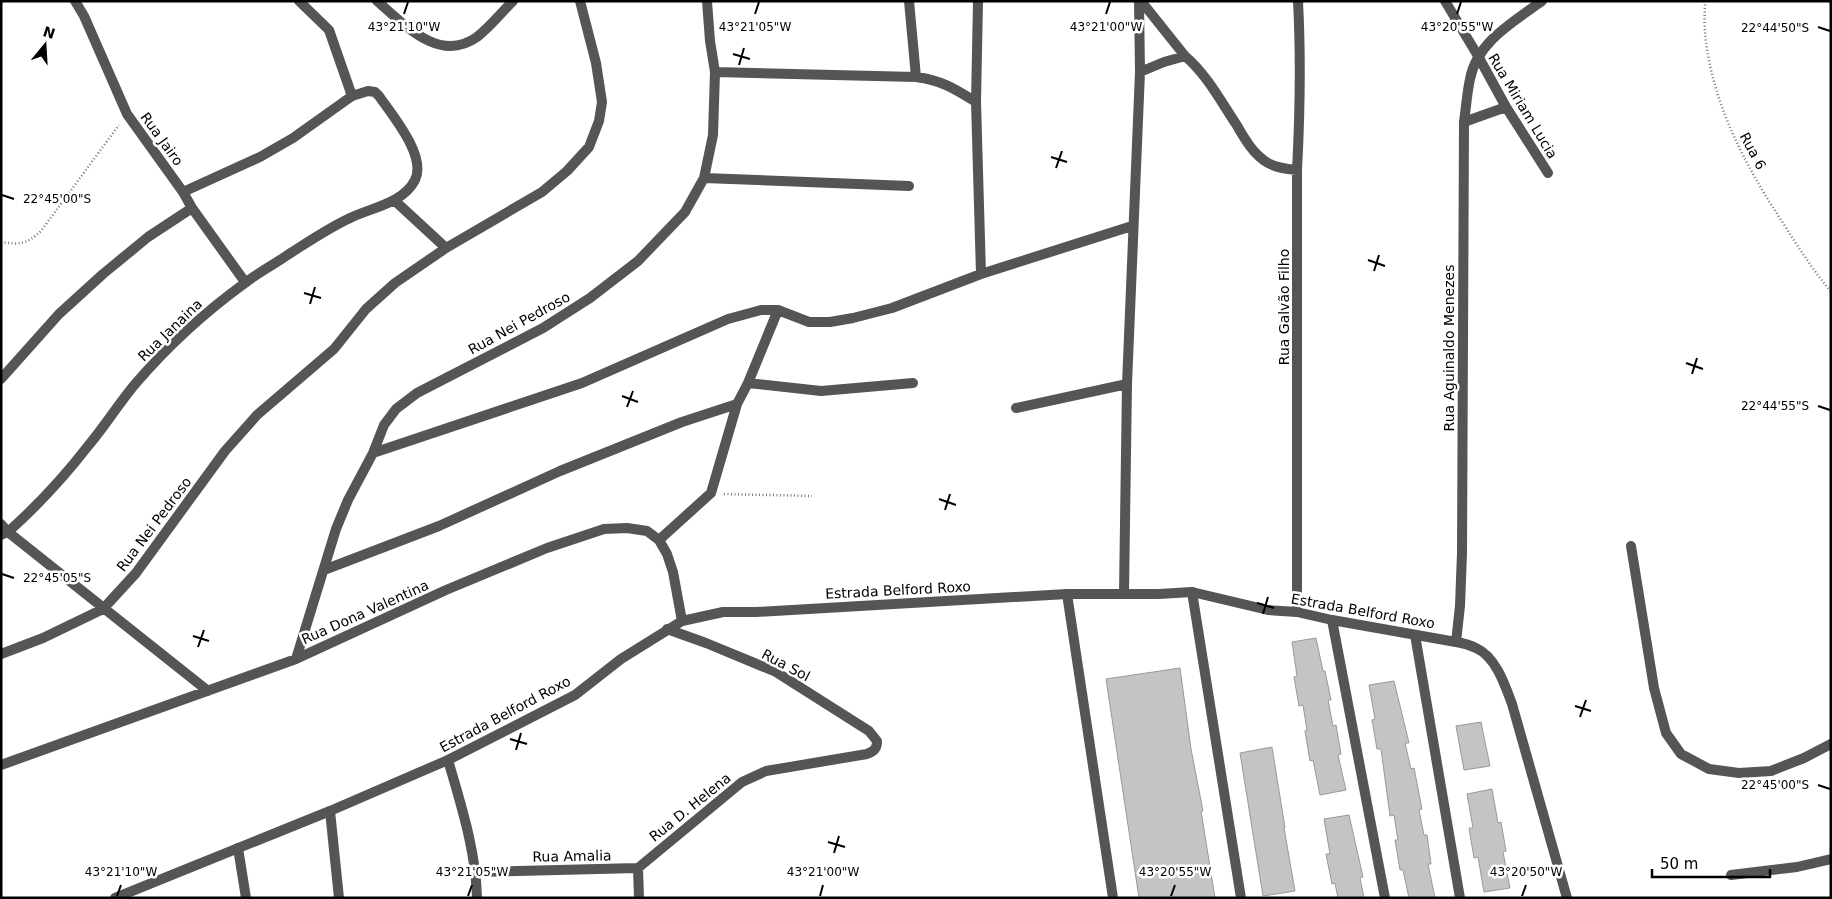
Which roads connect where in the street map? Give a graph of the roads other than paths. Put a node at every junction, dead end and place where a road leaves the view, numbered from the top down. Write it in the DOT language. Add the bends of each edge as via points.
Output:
graph roads {
  1 [pos="75,1"];
  2 [pos="299,1"];
  3 [pos="377,1"];
  4 [pos="513,1"];
  5 [pos="580,1"];
  6 [pos="707,1"];
  7 [pos="909,1"];
  8 [pos="978,1"];
  9 [pos="1140,1"];
  10 [pos="1298,1"];
  11 [pos="1444,1"];
  12 [pos="1542,1"];
  13 [pos="1185,56"];
  14 [pos="1478,56"];
  15 [pos="715,72"];
  16 [pos="1140,72"];
  17 [pos="916,77"];
  18 [pos="352,96"];
  19 [pos="976,102"];
  20 [pos="1506,107"];
  21 [pos="1464,122"];
  22 [pos="1297,170"];
  23 [pos="1548,173"];
  24 [pos="704,178"];
  25 [pos="910,186"];
  26 [pos="183,192"];
  27 [pos="394,200"];
  28 [pos="192,208"];
  29 [pos="1132,226"];
  30 [pos="446,248"];
  31 [pos="981,274"];
  32 [pos="245,282"];
  33 [pos="778,310"];
  34 [pos="1,379"];
  35 [pos="748,383"];
  36 [pos="913,383"];
  37 [pos="1126,384"];
  38 [pos="737,404"];
  39 [pos="1016,408"];
  40 [pos="373,453"];
  41 [pos="4,531"];
  42 [pos="659,540"];
  43 [pos="1631,546"];
  44 [pos="324,570"];
  45 [pos="1192,592"];
  46 [pos="1124,593"];
  47 [pos="1067,594"];
  48 [pos="103,609"];
  49 [pos="1297,612"];
  50 [pos="682,620"];
  51 [pos="1332,620"];
  52 [pos="666,630"];
  53 [pos="1415,635"];
  54 [pos="1456,642"];
  55 [pos="1,654"];
  56 [pos="296,659"];
  57 [pos="208,691"];
  58 [pos="1831,744"];
  59 [pos="877,746"];
  60 [pos="448,760"];
  61 [pos="1,765"];
  62 [pos="330,811"];
  63 [pos="238,848"];
  64 [pos="1831,860"];
  65 [pos="638,868"];
  66 [pos="476,872"];
  67 [pos="1730,875"];
  68 [pos="114,898"];
  69 [pos="246,898"];
  70 [pos="339,898"];
  71 [pos="476,898"];
  72 [pos="639,898"];
  73 [pos="1113,898"];
  74 [pos="1240,898"];
  75 [pos="1384,898"];
  76 [pos="1460,898"];
  77 [pos="1566,898"];
  1 -- 26 [label="street, Rua Jairo" via="127,114"];
  2 -- 18 [label="street" via="329,30"];
  3 -- 4 [label="street" via="428,41 442,46 458,46 477,37"];
  5 -- 30 [label="street, Rua Nei Pedroso" via="602,102 589,147 542,192"];
  6 -- 15 [label="street, Rua Nei Pedroso"];
  7 -- 17 [label="street"];
  8 -- 19 [label="street"];
  9 -- 13 [label="street"];
  9 -- 16 [label="street"];
  10 -- 22 [label="street, Rua Galvão Filho" via="1300,107"];
  11 -- 14 [label="street, Rua Miriam Lucia"];
  12 -- 14 [label="street" via="1492,38"];
  13 -- 16 [label="street"];
  13 -- 22 [label="street" via="1208,80 1250,146 1267,162"];
  14 -- 20 [label="street, Rua Miriam Lucia"];
  14 -- 21 [label="street, Rua Aguinaldo Menezes" via="1470,78"];
  15 -- 17 [label="street"];
  15 -- 24 [label="street, Rua Nei Pedroso" via="713,135"];
  16 -- 29 [label="street"];
  17 -- 19 [label="street" via="949,85"];
  18 -- 26 [label="street, Rua Janaina" via="260,157"];
  18 -- 27 [label="street, Rua Janaina" via="375,92 410,143 416,158 417,175 408,189"];
  19 -- 31 [label="street"];
  20 -- 21 [label="street"];
  20 -- 23 [label="street, Rua Miriam Lucia"];
  21 -- 54 [label="street, Rua Aguinaldo Menezes" via="1462,553"];
  22 -- 49 [label="street, Rua Galvão Filho"];
  24 -- 25 [label="street"];
  24 -- 40 [label="street, Rua Nei Pedroso" via="685,212 638,261 544,328 417,392 396,409 384,425"];
  26 -- 28 [label="street, Rua Jairo"];
  27 -- 30 [label="street"];
  27 -- 32 [label="street, Rua Janaina" via="349,218"];
  28 -- 32 [label="street, Rua Jairo"];
  28 -- 34 [label="street" via="148,237 103,274 59,314"];
  29 -- 31 [label="street"];
  29 -- 37 [label="street"];
  30 -- 48 [label="street, Rua Nei Pedroso" via="395,283 366,309 334,349 257,416 225,451 136,573"];
  31 -- 33 [label="street" via="892,308 830,322 809,322"];
  32 -- 41 [label="street, Rua Janaina" via="162,354 45,497"];
  33 -- 35 [label="street"];
  33 -- 40 [label="street" via="760,310 728,319 582,383"];
  35 -- 36 [label="street" via="821,391"];
  35 -- 38 [label="street"];
  37 -- 39 [label="street"];
  37 -- 46 [label="street"];
  38 -- 42 [label="street" via="711,493"];
  38 -- 44 [label="street" via="674,425 560,471 439,526"];
  40 -- 44 [label="street, Rua Nei Pedroso" via="348,500"];
  41 -- 48 [label="street"];
  42 -- 50 [label="street" via="673,572"];
  42 -- 56 [label="street, Rua Dona Valentina" via="647,531 604,529 547,548 455,586"];
  43 -- 58 [label="street" via="1654,688 1666,733 1682,754 1709,769 1747,773 1771,771"];
  44 -- 56 [label="street, Rua Nei Pedroso"];
  45 -- 46 [label="street, Estrada Belford Roxo"];
  45 -- 49 [label="street, Estrada Belford Roxo" via="1268,610"];
  45 -- 74 [label="street"];
  46 -- 47 [label="street, Estrada Belford Roxo"];
  47 -- 50 [label="street, Estrada Belford Roxo" via="723,612"];
  47 -- 73 [label="street"];
  48 -- 55 [label="street" via="44,638"];
  48 -- 57 [label="street"];
  49 -- 51 [label="street, Estrada Belford Roxo"];
  50 -- 52 [label="street, Estrada Belford Roxo"];
  51 -- 53 [label="street, Estrada Belford Roxo"];
  51 -- 75 [label="street"];
  52 -- 59 [label="street, Rua Sol" via="776,672 869,731"];
  52 -- 60 [label="street, Estrada Belford Roxo" via="574,695"];
  53 -- 54 [label="street, Estrada Belford Roxo"];
  53 -- 76 [label="street"];
  54 -- 77 [label="street, Estrada Belford Roxo" via="1477,648 1490,659 1502,680 1512,704"];
  56 -- 57 [label="street, Rua Dona Valentina"];
  57 -- 61 [label="street, Rua Dona Valentina"];
  59 -- 65 [label="street, Rua D. Helena" via="867,754 766,771 742,782"];
  60 -- 62 [label="street, Estrada Belford Roxo"];
  60 -- 66 [label="street"];
  62 -- 63 [label="street, Estrada Belford Roxo"];
  62 -- 70 [label="street"];
  63 -- 68 [label="street, Estrada Belford Roxo"];
  63 -- 69 [label="street"];
  64 -- 67 [label="street"];
  65 -- 66 [label="street, Rua Amalia"];
  65 -- 72 [label="street"];
  66 -- 71 [label="street"];
}
